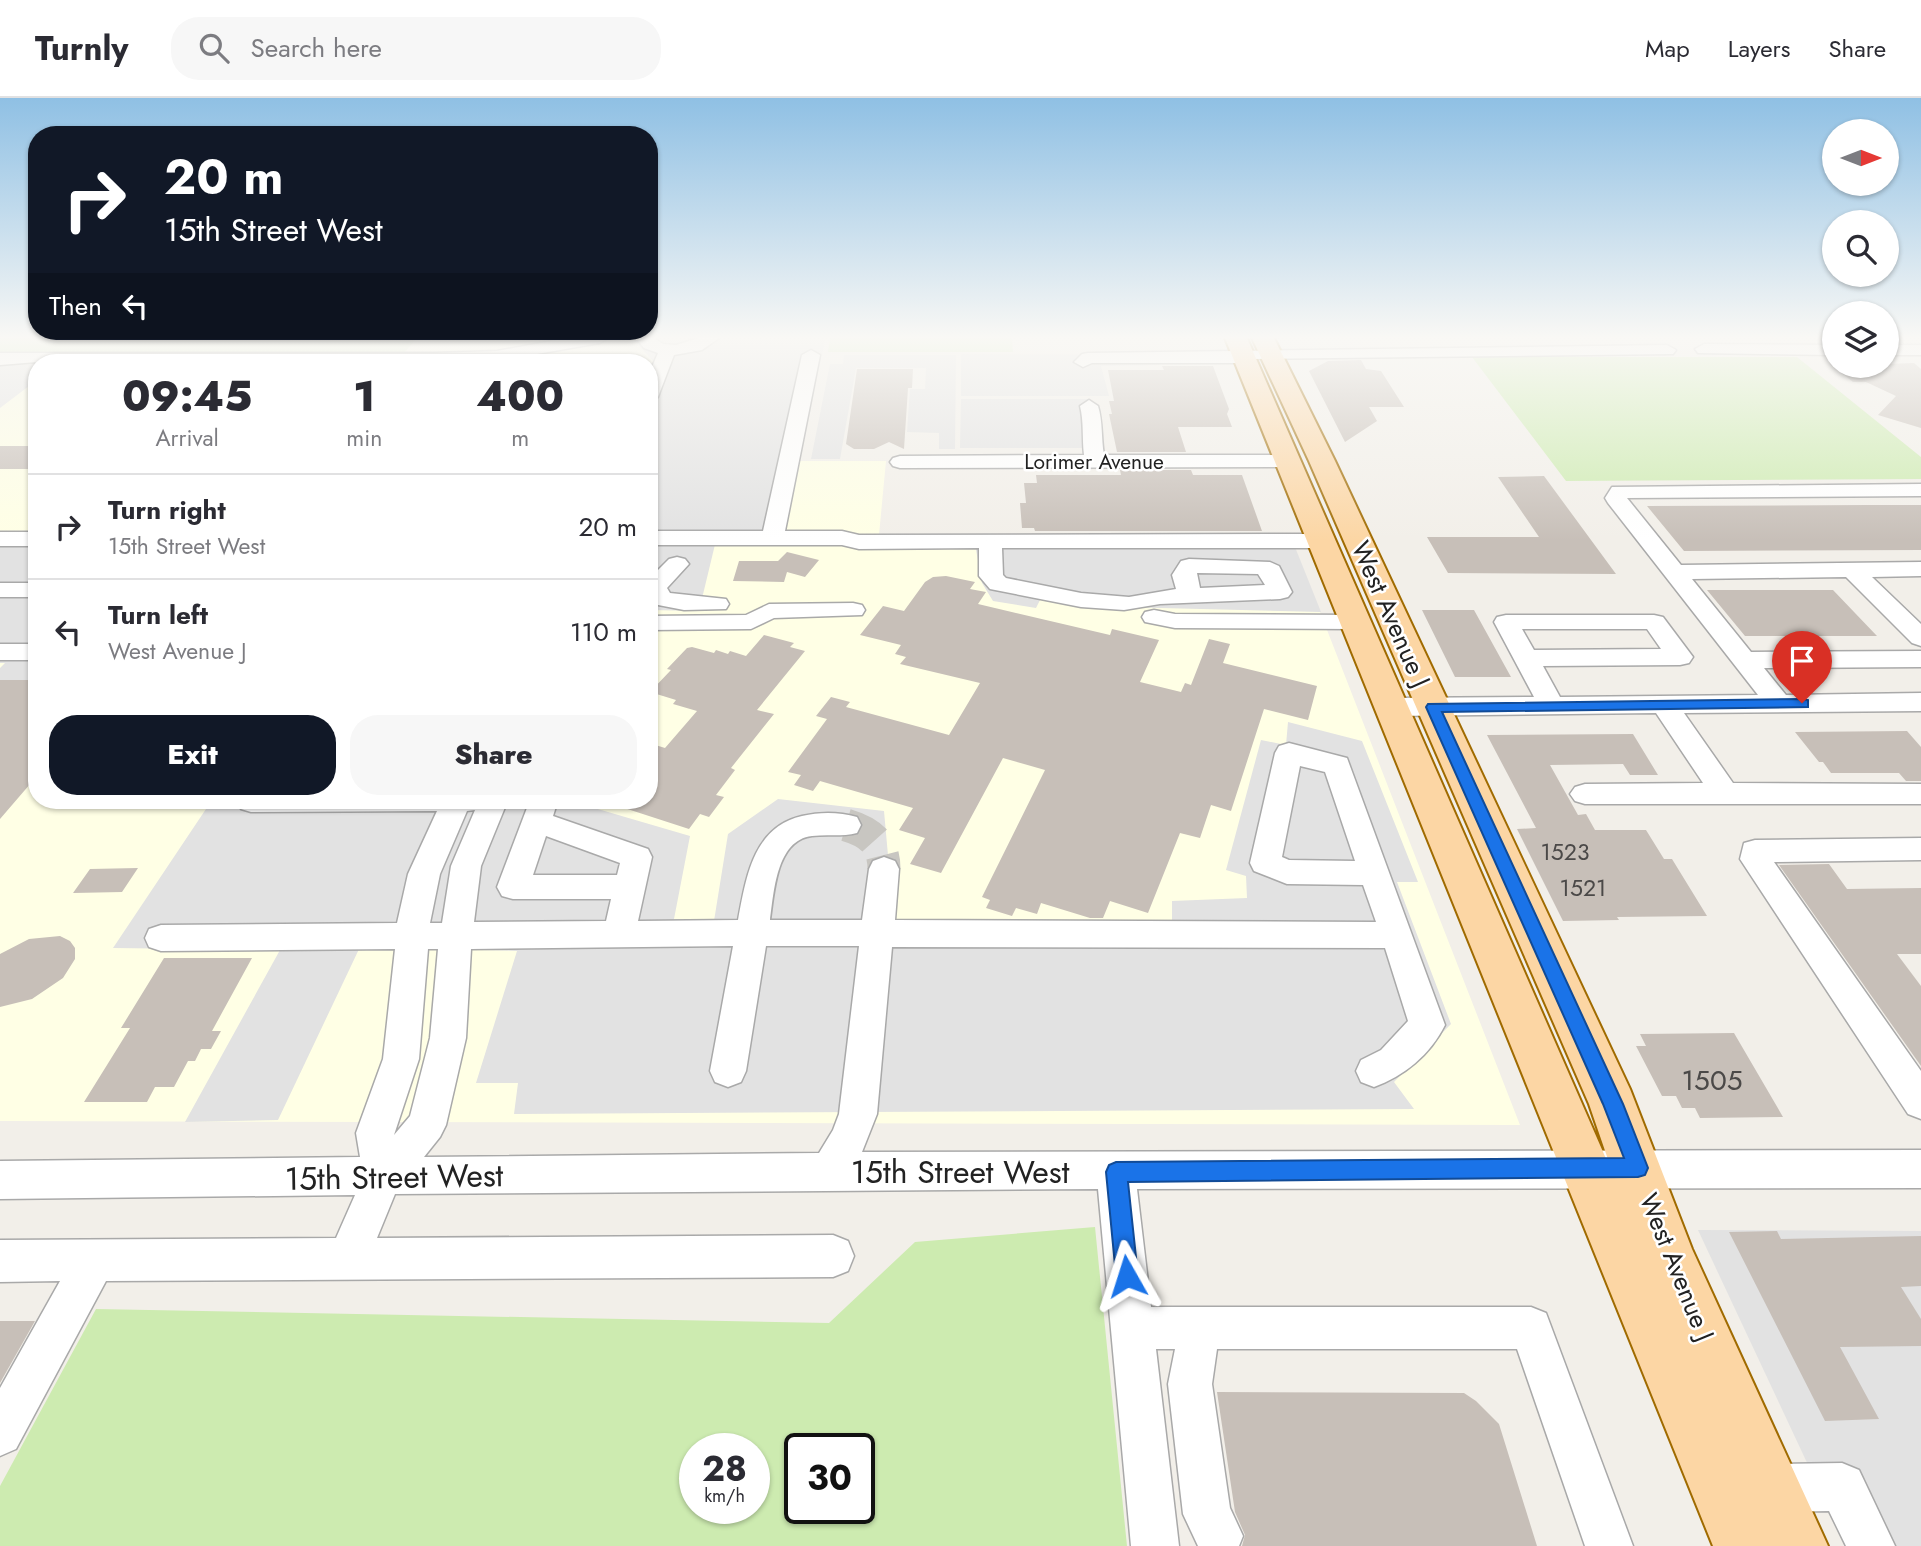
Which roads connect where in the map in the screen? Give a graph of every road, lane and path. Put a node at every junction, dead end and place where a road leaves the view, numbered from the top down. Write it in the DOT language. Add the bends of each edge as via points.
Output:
graph roads {
  1 [pos="800,406"];
  2 [pos="1089,406"];
  3 [pos="1264,406"];
  4 [pos="1287,406"];
  5 [pos="1095,461"];
  6 [pos="1287,461"];
  7 [pos="1322,461"];
  8 [pos="900,462"];
  9 [pos="1921,490"];
  10 [pos="658,538"];
  11 [pos="773,538"];
  12 [pos="0,539"];
  13 [pos="28,539"];
  14 [pos="990,541"];
  15 [pos="1320,541"];
  16 [pos="1358,541"];
  17 [pos="677,564"];
  18 [pos="1921,569"];
  19 [pos="1852,570"];
  20 [pos="1673,572"];
  21 [pos="658,582"];
  22 [pos="0,590"];
  23 [pos="28,590"];
  24 [pos="658,595"];
  25 [pos="1190,595"];
  26 [pos="1139,607"];
  27 [pos="853,610"];
  28 [pos="769,611"];
  29 [pos="1353,622"];
  30 [pos="658,623"];
  31 [pos="1921,638"];
  32 [pos="0,652"];
  33 [pos="28,652"];
  34 [pos="1526,658"];
  35 [pos="1921,659"];
  36 [pos="1747,660"];
  37 [pos="1921,702"];
  38 [pos="1779,704"];
  39 [pos="1664,705"];
  40 [pos="1552,706"];
  41 [pos="1390,707"];
  42 [pos="1433,707"];
  43 [pos="1725,793"];
  44 [pos="1584,794"];
  45 [pos="1921,794"];
  46 [pos="453,809"];
  47 [pos="490,809"];
  48 [pos="540,810"];
  49 [pos="846,825"];
  50 [pos="1921,849"];
  51 [pos="884,869"];
  52 [pos="1375,873"];
  53 [pos="630,887"];
  54 [pos="753,933"];
  55 [pos="619,934"];
  56 [pos="878,934"];
  57 [pos="414,935"];
  58 [pos="456,935"];
  59 [pos="1397,935"];
  60 [pos="161,938"];
  61 [pos="729,1071"];
  62 [pos="1374,1071"];
  63 [pos="1921,1102"];
  64 [pos="1613,1168"];
  65 [pos="1921,1169"];
  66 [pos="828,1171"];
  67 [pos="1116,1172"];
  68 [pos="382,1177"];
  69 [pos="0,1180"];
  70 [pos="833,1256"];
  71 [pos="348,1259"];
  72 [pos="0,1261"];
  73 [pos="94,1261"];
  74 [pos="1132,1328"];
  75 [pos="1194,1339"];
  76 [pos="0,1433"];
  77 [pos="1771,1488"];
  78 [pos="1221,1510"];
  79 [pos="1155,1546"];
  80 [pos="1609,1546"];
  81 [pos="1744,1546"];
  82 [pos="1797,1546"];
  83 [pos="1871,1546"];
  1 -- 11 [label="street"];
  2 -- 5 [label="street"];
  3 -- 6 [label="main road, West Avenue J"];
  3 -- 7 [label="main road" via="1283,418 1298,452"];
  4 -- 7 [label="main road, West Avenue J"];
  5 -- 6 [label="street, Lorimer Avenue"];
  5 -- 8 [label="street, Lorimer Avenue"];
  6 -- 15 [label="main road, West Avenue J"];
  6 -- 16 [label="main road" via="1307,471 1331,527"];
  7 -- 16 [label="main road, West Avenue J"];
  9 -- 20 [label="street" via="1619,491 1616,498"];
  10 -- 11 [label="street"];
  11 -- 14 [label="street"];
  12 -- 13 [label="street"];
  14 -- 15 [label="street"];
  14 -- 26 [label="street" via="991,576 998,584"];
  15 -- 29 [label="main road, West Avenue J"];
  16 -- 42 [label="main road, West Avenue J"];
  17 -- 21 [label="street"];
  18 -- 19 [label="street"];
  19 -- 20 [label="street"];
  19 -- 31 [label="street"];
  20 -- 36 [label="street"];
  22 -- 23 [label="street"];
  24 -- 28 [label="street" via="684,603 753,605"];
  25 -- 26 [label="street" via="1160,597"];
  26 -- 29 [label="street" via="1175,621"];
  27 -- 28 [label="street"];
  28 -- 30 [label="street" via="751,622"];
  29 -- 41 [label="main road, West Avenue J"];
  32 -- 33 [label="street"];
  34 -- 34 [label="street" via="1506,622 1654,622 1680,657"];
  34 -- 40 [label="street"];
  35 -- 36 [label="street"];
  36 -- 38 [label="street"];
  37 -- 38 [label="street"];
  38 -- 39 [label="street"];
  39 -- 40 [label="street"];
  39 -- 43 [label="street"];
  40 -- 42 [label="street"];
  41 -- 42 [label="street"];
  41 -- 64 [label="main road, West Avenue J"];
  42 -- 64 [label="main road, West Avenue J" via="1613,1104"];
  43 -- 44 [label="street"];
  43 -- 45 [label="street"];
  46 -- 57 [label="street" via="424,874"];
  47 -- 58 [label="street" via="466,866"];
  48 -- 53 [label="street" via="637,856"];
  48 -- 53 [label="street" via="513,887"];
  49 -- 54 [label="street" via="804,825 782,836 768,854"];
  50 -- 63 [label="street" via="1755,851 1755,859"];
  51 -- 56 [label="street"];
  52 -- 52 [label="street" via="1337,765 1289,753 1265,863 1287,872"];
  52 -- 59 [label="street"];
  53 -- 55 [label="street"];
  54 -- 55 [label="street"];
  54 -- 56 [label="street"];
  54 -- 61 [label="street"];
  55 -- 58 [label="street"];
  56 -- 59 [label="street"];
  56 -- 66 [label="street" via="864,1071 853,1127"];
  57 -- 58 [label="street"];
  57 -- 60 [label="street"];
  57 -- 68 [label="street" via="401,1059 375,1133"];
  58 -- 68 [label="street" via="448,1038 426,1125"];
  59 -- 62 [label="street" via="1427,1025 1394,1061"];
  64 -- 65 [label="street, 15th Street West"];
  64 -- 67 [label="street, 15th Street West"];
  64 -- 77 [label="main road, West Avenue J" via="1670,1261"];
  64 -- 81 [label="main road, West Avenue J"];
  66 -- 67 [label="street, 15th Street West"];
  66 -- 68 [label="street, 15th Street West"];
  67 -- 74 [label="street"];
  68 -- 69 [label="street, 15th Street West"];
  68 -- 71 [label="street"];
  70 -- 71 [label="street"];
  71 -- 73 [label="street"];
  72 -- 73 [label="street"];
  73 -- 76 [label="street"];
  74 -- 75 [label="street"];
  74 -- 79 [label="street"];
  75 -- 78 [label="street" via="1208,1380"];
  75 -- 78 [label="street" via="1190,1384 1207,1514"];
  75 -- 80 [label="street" via="1531,1328"];
  77 -- 82 [label="main road, West Avenue J"];
  77 -- 83 [label="street" via="1842,1487"];
}
